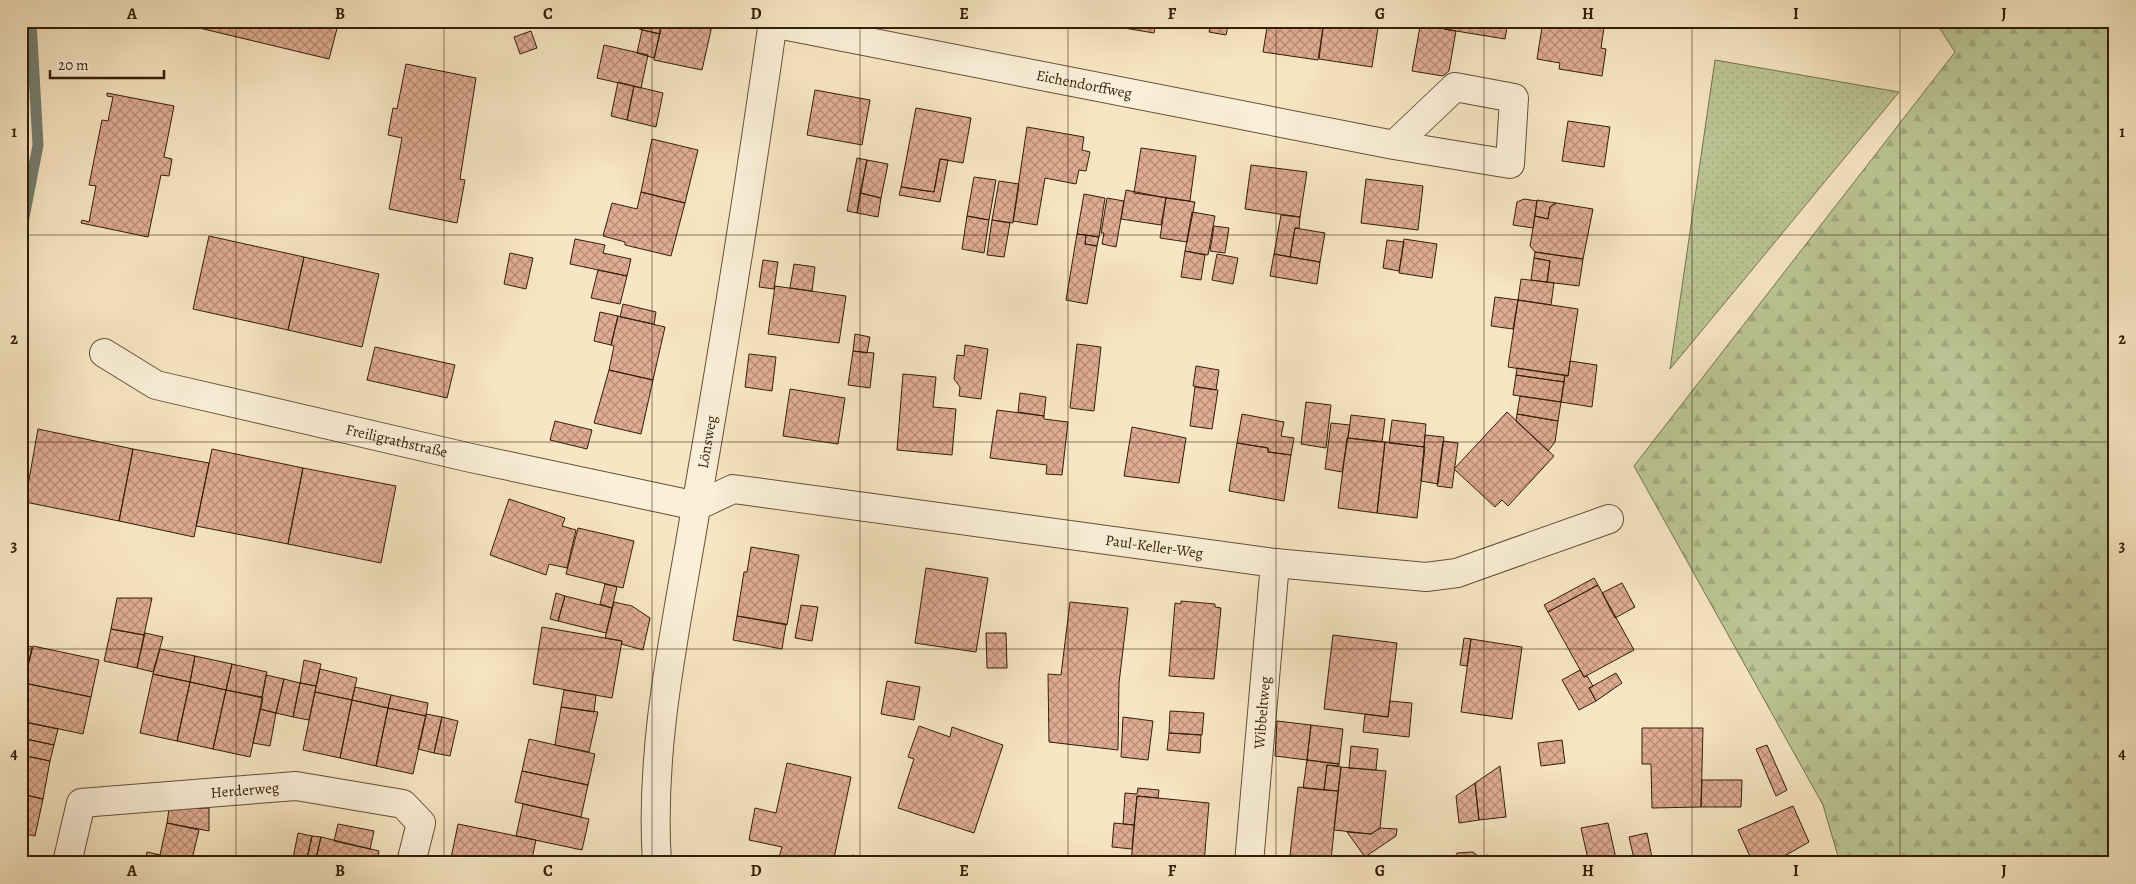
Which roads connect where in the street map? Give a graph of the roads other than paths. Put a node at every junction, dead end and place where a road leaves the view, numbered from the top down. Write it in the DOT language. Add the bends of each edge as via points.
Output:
graph roads {
  1 [pos="772,22"];
  2 [pos="1394,145"];
  3 [pos="104,353"];
  4 [pos="697,506"];
  5 [pos="1609,519"];
  6 [pos="1275,563"];
  7 [pos="67,863"];
  8 [pos="411,863"];
  9 [pos="657,863"];
  10 [pos="1249,863"];
  1 -- 2 [label="street, Eichendorffweg"];
  1 -- 4 [label="street, Lönsweg" via="746,208"];
  3 -- 4 [label="street, Freiligrathstraße" via="156,385"];
  4 -- 6 [label="street, Paul-Keller-Weg" via="733,489"];
  4 -- 9 [label="street, Lönsweg" via="662,707 654,825"];
  5 -- 6 [label="street, Paul-Keller-Weg" via="1457,573 1426,578"];
  6 -- 10 [label="street, Wibbeltweg"];
  7 -- 8 [label="street, Herderweg" via="81,803 296,786 403,804 420,823"];
}
